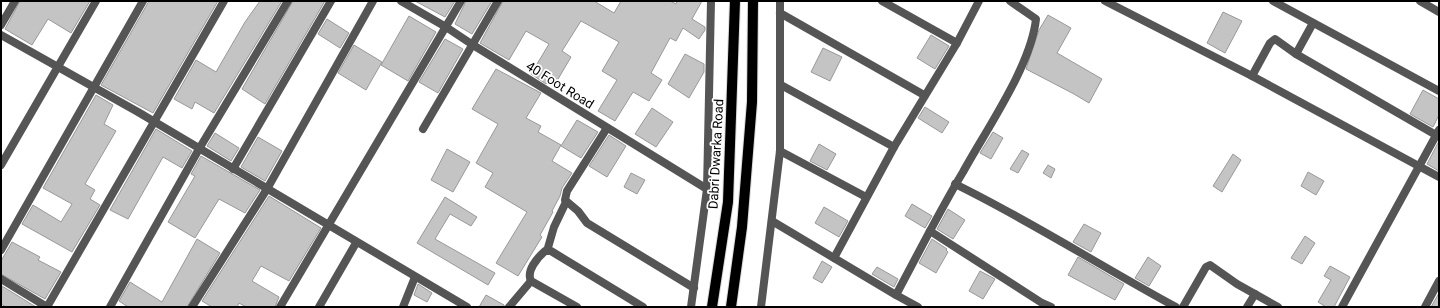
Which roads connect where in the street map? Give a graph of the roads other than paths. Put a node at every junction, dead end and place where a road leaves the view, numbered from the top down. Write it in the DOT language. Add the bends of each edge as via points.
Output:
graph roads {
  1 [pos="15,1"];
  2 [pos="96,1"];
  3 [pos="143,1"];
  4 [pos="224,1"];
  5 [pos="288,1"];
  6 [pos="331,1"];
  7 [pos="373,1"];
  8 [pos="401,1"];
  9 [pos="461,1"];
  10 [pos="498,1"];
  11 [pos="711,1"];
  12 [pos="735,1"];
  13 [pos="753,1"];
  14 [pos="780,1"];
  15 [pos="882,1"];
  16 [pos="979,1"];
  17 [pos="1010,1"];
  18 [pos="1105,1"];
  19 [pos="1273,1"];
  20 [pos="1420,1"];
  21 [pos="1439,12"];
  22 [pos="780,13"];
  23 [pos="1313,23"];
  24 [pos="1,25"];
  25 [pos="446,27"];
  26 [pos="1,35"];
  27 [pos="957,43"];
  28 [pos="473,45"];
  29 [pos="1296,54"];
  30 [pos="58,67"];
  31 [pos="1252,76"];
  32 [pos="781,85"];
  33 [pos="94,87"];
  34 [pos="1439,91"];
  35 [pos="924,95"];
  36 [pos="154,121"];
  37 [pos="608,128"];
  38 [pos="423,129"];
  39 [pos="1438,132"];
  40 [pos="894,147"];
  41 [pos="199,149"];
  42 [pos="780,151"];
  43 [pos="1,165"];
  44 [pos="1420,166"];
  45 [pos="233,169"];
  46 [pos="1439,177"];
  47 [pos="956,184"];
  48 [pos="267,189"];
  49 [pos="707,189"];
  50 [pos="866,198"];
  51 [pos="566,202"];
  52 [pos="772,221"];
  53 [pos="327,226"];
  54 [pos="930,231"];
  55 [pos="356,243"];
  56 [pos="1,250"];
  57 [pos="547,251"];
  58 [pos="834,258"];
  59 [pos="415,277"];
  60 [pos="1,279"];
  61 [pos="532,281"];
  62 [pos="1439,281"];
  63 [pos="694,288"];
  64 [pos="1255,294"];
  65 [pos="896,295"];
  66 [pos="1041,305"];
  67 [pos="47,307"];
  68 [pos="110,307"];
  69 [pos="192,307"];
  70 [pos="280,307"];
  71 [pos="320,307"];
  72 [pos="403,307"];
  73 [pos="467,307"];
  74 [pos="509,307"];
  75 [pos="577,307"];
  76 [pos="643,307"];
  77 [pos="691,307"];
  78 [pos="712,307"];
  79 [pos="731,307"];
  80 [pos="761,307"];
  81 [pos="918,307"];
  82 [pos="1052,307"];
  83 [pos="1176,307"];
  84 [pos="1183,307"];
  85 [pos="1247,307"];
  86 [pos="1278,307"];
  87 [pos="1342,307"];
  88 [pos="1425,307"];
  1 -- 24 [label="street"];
  2 -- 30 [label="street"];
  3 -- 33 [label="street"];
  4 -- 36 [label="street"];
  5 -- 41 [label="street"];
  6 -- 45 [label="street"];
  7 -- 48 [label="street"];
  8 -- 25 [label="street, 40 Foot Road"];
  9 -- 25 [label="street"];
  10 -- 28 [label="street"];
  11 -- 49 [label="street"];
  12 -- 78 [label="main road, Dabri Dwarka Road" via="728,202"];
  13 -- 79 [label="main road" via="752,102 742,227"];
  14 -- 22 [label="street"];
  15 -- 27 [label="street"];
  16 -- 27 [label="street"];
  17 -- 47 [label="street" via="1036,19 1033,36 1015,81"];
  18 -- 31 [label="street"];
  19 -- 23 [label="street"];
  20 -- 21 [label="street"];
  22 -- 32 [label="street"];
  22 -- 35 [label="street"];
  23 -- 29 [label="street"];
  23 -- 34 [label="street"];
  25 -- 28 [label="street, 40 Foot Road"];
  25 -- 53 [label="street"];
  26 -- 30 [label="street"];
  27 -- 35 [label="street"];
  28 -- 37 [label="street, 40 Foot Road"];
  28 -- 38 [label="street"];
  29 -- 31 [label="street" via="1275,39 1272,40"];
  29 -- 39 [label="street"];
  30 -- 33 [label="street"];
  30 -- 43 [label="street"];
  31 -- 44 [label="street"];
  32 -- 40 [label="street"];
  32 -- 42 [label="street"];
  33 -- 36 [label="street"];
  33 -- 56 [label="street"];
  35 -- 40 [label="street"];
  36 -- 41 [label="street"];
  36 -- 67 [label="street"];
  37 -- 49 [label="street, 40 Foot Road"];
  37 -- 51 [label="street" via="567,191"];
  39 -- 44 [label="street"];
  40 -- 50 [label="street"];
  41 -- 45 [label="street"];
  41 -- 68 [label="street"];
  42 -- 50 [label="street"];
  42 -- 52 [label="street"];
  44 -- 46 [label="street"];
  44 -- 87 [label="street"];
  45 -- 48 [label="street"];
  47 -- 54 [label="street"];
  47 -- 83 [label="street" via="1025,220"];
  48 -- 53 [label="street"];
  48 -- 69 [label="street"];
  49 -- 63 [label="street"];
  50 -- 58 [label="street"];
  51 -- 57 [label="street" via="554,227"];
  51 -- 63 [label="street" via="578,211 587,223"];
  52 -- 58 [label="street"];
  52 -- 80 [label="street"];
  53 -- 55 [label="street"];
  53 -- 70 [label="street"];
  54 -- 65 [label="street"];
  54 -- 66 [label="street"];
  55 -- 59 [label="street"];
  55 -- 71 [label="street"];
  57 -- 61 [label="street" via="540,255 530,270"];
  57 -- 76 [label="street"];
  58 -- 65 [label="street"];
  59 -- 72 [label="street"];
  59 -- 73 [label="street"];
  60 -- 67 [label="street"];
  61 -- 74 [label="street"];
  61 -- 75 [label="street"];
  62 -- 88 [label="street"];
  63 -- 77 [label="street"];
  64 -- 84 [label="street" via="1208,265"];
  64 -- 85 [label="street"];
  64 -- 86 [label="street"];
  65 -- 81 [label="street"];
  66 -- 82 [label="street"];
}
